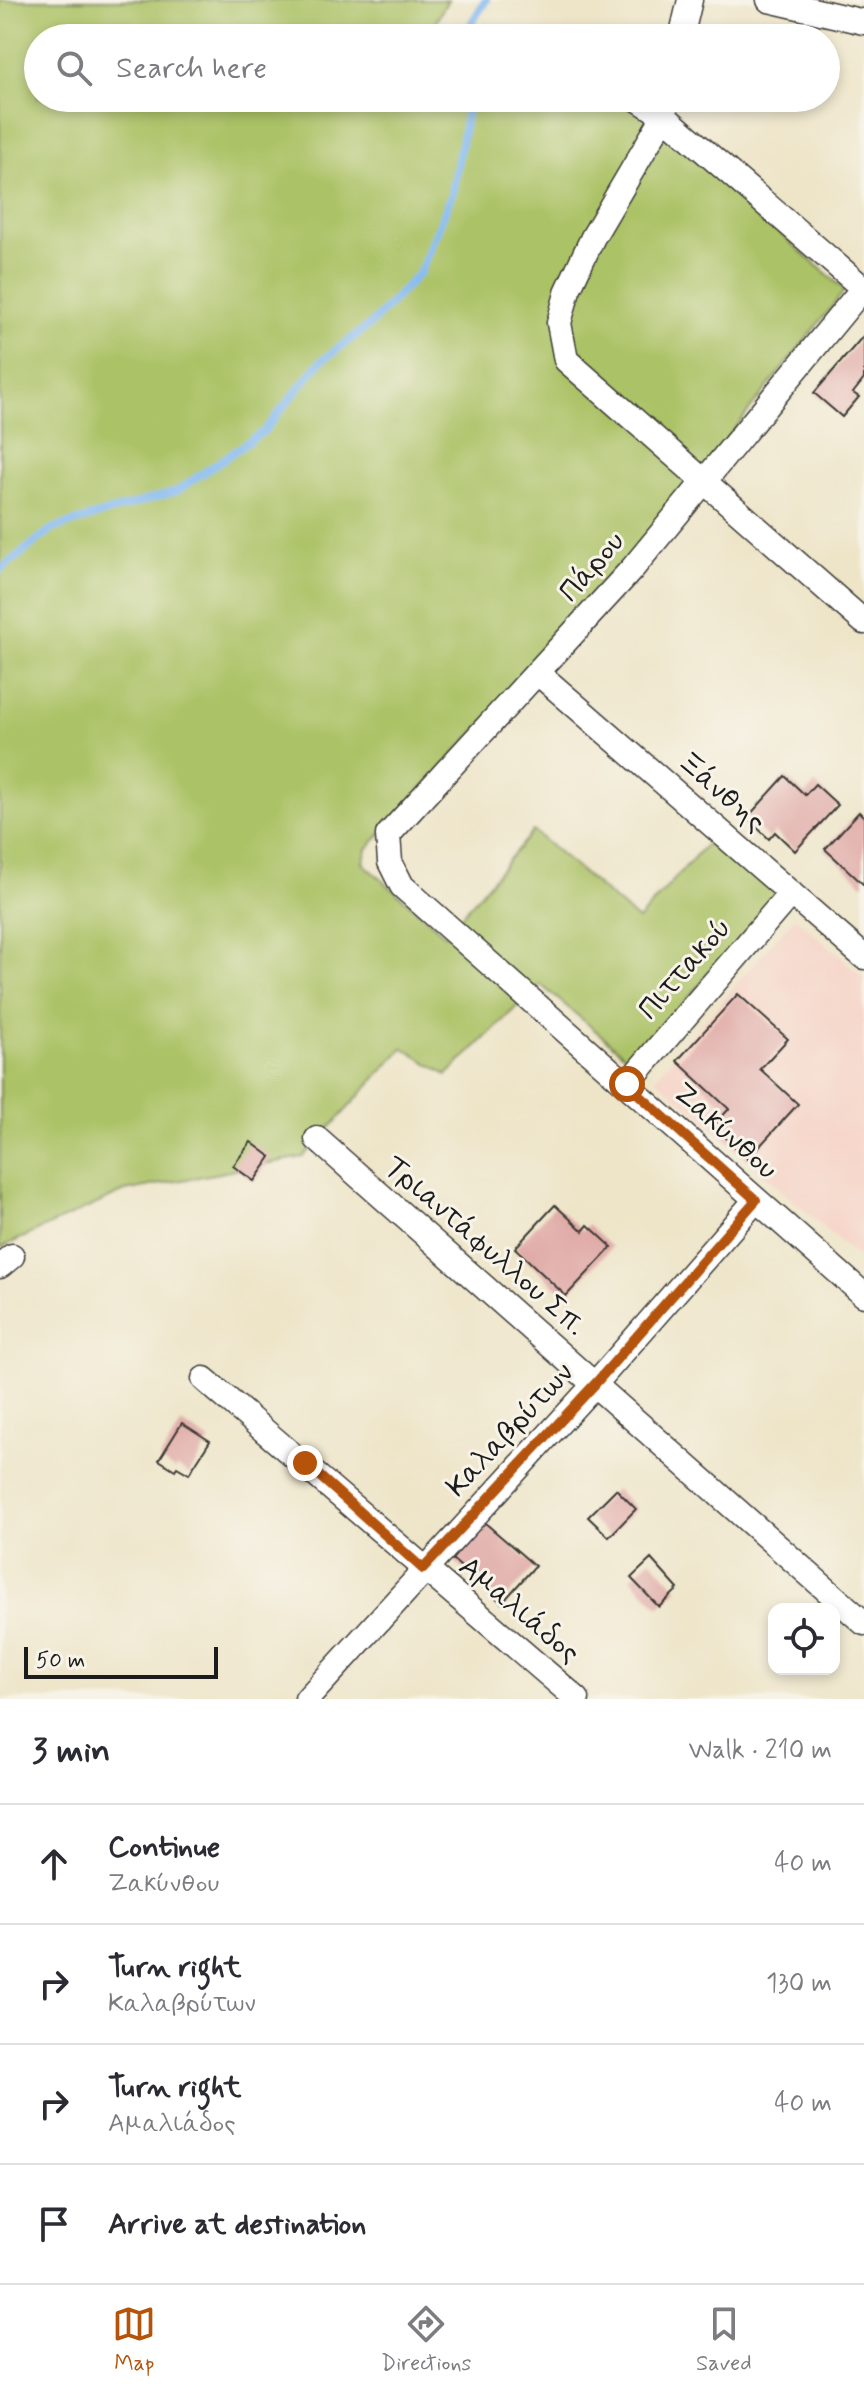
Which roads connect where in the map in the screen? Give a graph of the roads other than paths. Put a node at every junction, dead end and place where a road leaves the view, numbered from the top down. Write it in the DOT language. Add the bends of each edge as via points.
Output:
graph roads {
  1 [pos="690,0"];
  2 [pos="769,0"];
  3 [pos="864,22"];
  4 [pos="684,24"];
  5 [pos="663,112"];
  6 [pos="671,112"];
  7 [pos="864,288"];
  8 [pos="704,480"];
  9 [pos="864,622"];
  10 [pos="538,673"];
  11 [pos="402,886"];
  12 [pos="791,893"];
  13 [pos="864,957"];
  14 [pos="627,1084"];
  15 [pos="317,1139"];
  16 [pos="756,1200"];
  17 [pos="863,1291"];
  18 [pos="204,1379"];
  19 [pos="595,1384"];
  20 [pos="423,1569"];
  21 [pos="864,1623"];
  22 [pos="307,1699"];
  23 [pos="577,1699"];
  1 -- 4 [label="street"];
  2 -- 3 [label="street"];
  5 -- 8 [label="street" via="568,290 560,341 566,360"];
  6 -- 7 [label="street"];
  7 -- 8 [label="street, Πάρου"];
  8 -- 9 [label="street"];
  8 -- 10 [label="street, Πάρου"];
  10 -- 11 [label="street, Πάρου" via="388,835 390,862"];
  10 -- 12 [label="street, Ξάνθης"];
  11 -- 14 [label="street, Ζακύνθου"];
  12 -- 13 [label="street, Ξάνθης"];
  12 -- 14 [label="street, Πιττακού"];
  14 -- 16 [label="street, Ζακύνθου"];
  15 -- 19 [label="street, Τριαντάφυλλου Σπ."];
  16 -- 17 [label="street, Ζακύνθου"];
  16 -- 19 [label="street, Καλαβρύτων"];
  18 -- 20 [label="street, Αμαλιάδος"];
  19 -- 20 [label="street, Καλαβρύτων"];
  19 -- 21 [label="street, Τριαντάφυλλου Σπ."];
  20 -- 22 [label="street, Καλαβρύτων"];
  20 -- 23 [label="street, Αμαλιάδος"];
}
